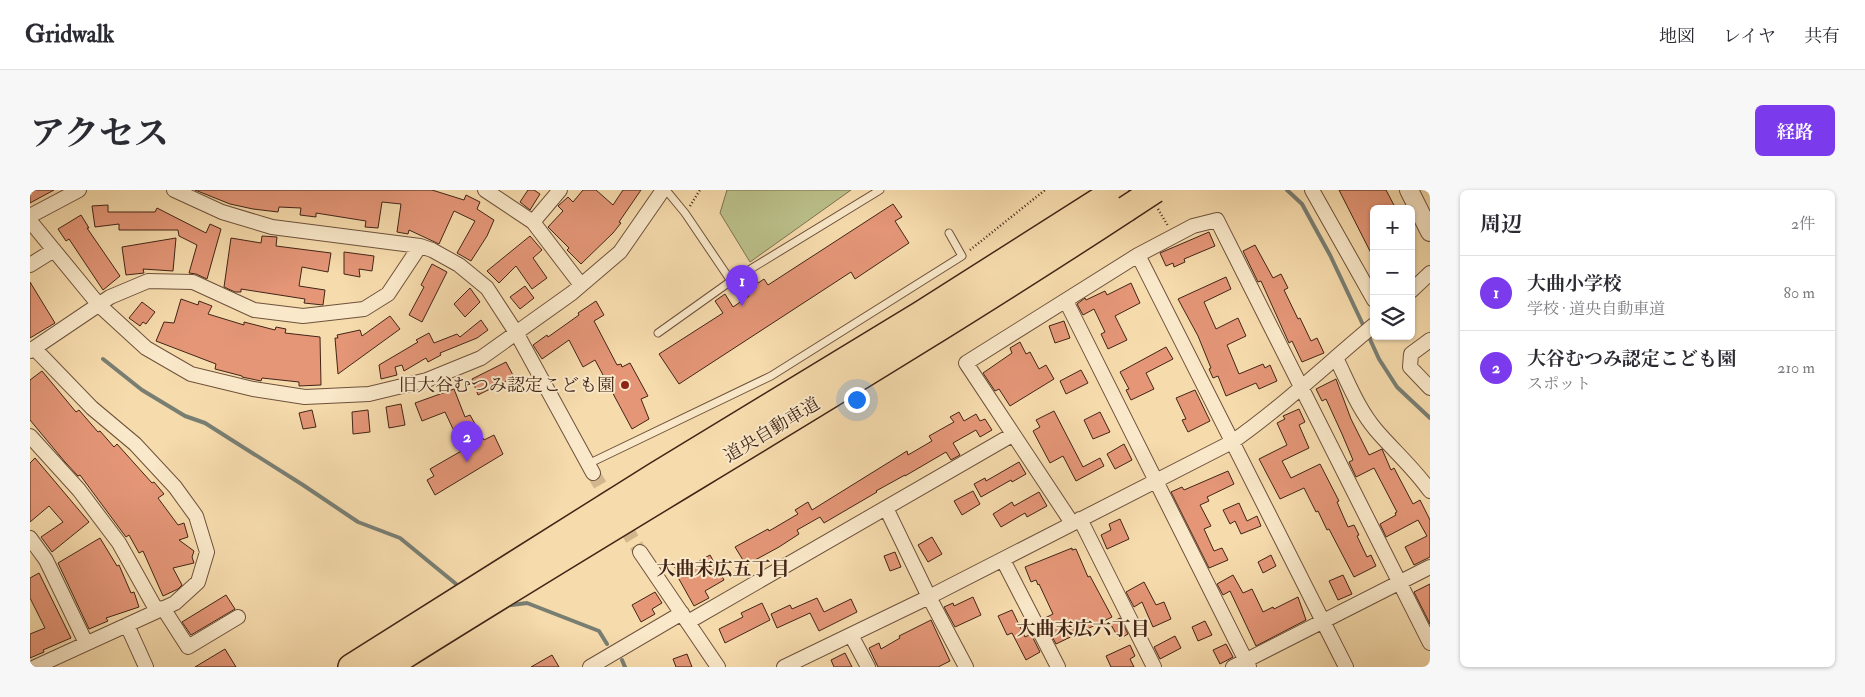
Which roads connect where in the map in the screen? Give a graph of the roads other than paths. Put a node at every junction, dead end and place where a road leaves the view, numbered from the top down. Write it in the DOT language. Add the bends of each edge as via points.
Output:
graph roads {
  1 [pos="79,190"];
  2 [pos="174,190"];
  3 [pos="485,190"];
  4 [pos="560,190"];
  5 [pos="664,190"];
  6 [pos="880,190"];
  7 [pos="1312,190"];
  8 [pos="1408,190"];
  9 [pos="1119,196"];
  10 [pos="1156,198"];
  11 [pos="30,216"];
  12 [pos="30,221"];
  13 [pos="533,222"];
  14 [pos="1430,232"];
  15 [pos="949,233"];
  16 [pos="420,246"];
  17 [pos="54,250"];
  18 [pos="1138,255"];
  19 [pos="30,265"];
  20 [pos="1430,273"];
  21 [pos="731,282"];
  22 [pos="581,285"];
  23 [pos="1415,287"];
  24 [pos="1371,295"];
  25 [pos="1066,301"];
  26 [pos="99,305"];
  27 [pos="1370,328"];
  28 [pos="658,333"];
  29 [pos="517,334"];
  30 [pos="1430,340"];
  31 [pos="32,350"];
  32 [pos="1336,358"];
  33 [pos="1300,387"];
  34 [pos="1430,388"];
  35 [pos="1012,435"];
  36 [pos="30,436"];
  37 [pos="1232,442"];
  38 [pos="590,469"];
  39 [pos="1156,482"];
  40 [pos="1430,491"];
  41 [pos="886,508"];
  42 [pos="1076,521"];
  43 [pos="30,538"];
  44 [pos="640,552"];
  45 [pos="1003,560"];
  46 [pos="1430,567"];
  47 [pos="1401,583"];
  48 [pos="929,597"];
  49 [pos="160,609"];
  50 [pos="238,617"];
  51 [pos="685,618"];
  52 [pos="1324,622"];
  53 [pos="127,625"];
  54 [pos="851,635"];
  55 [pos="1430,642"];
  56 [pos="86,643"];
  57 [pos="1243,665"];
  58 [pos="35,667"];
  59 [pos="146,667"];
  60 [pos="350,667"];
  61 [pos="387,667"];
  62 [pos="590,667"];
  63 [pos="718,667"];
  64 [pos="784,667"];
  65 [pos="868,667"];
  66 [pos="966,667"];
  67 [pos="1058,667"];
  68 [pos="1154,667"];
  69 [pos="1346,667"];
  1 -- 11 [label="street"];
  2 -- 16 [label="street" via="222,212 272,227"];
  3 -- 13 [label="street"];
  4 -- 13 [label="street"];
  5 -- 21 [label="lane" via="685,213"];
  5 -- 22 [label="street" via="620,252"];
  6 -- 21 [label="lane"];
  7 -- 24 [label="street"];
  8 -- 14 [label="street"];
  9 -- 10 [label="highway, 道央自動車道, bridge"];
  9 -- 60 [label="highway, 道央自動車道" via="656,475"];
  9 -- 61 [label="highway, 道央自動車道" via="934,332"];
  12 -- 17 [label="street"];
  13 -- 22 [label="street"];
  15 -- 38 [label="lane" via="962,256 771,376"];
  16 -- 26 [label="street" via="388,294 364,309 303,316 254,310 193,282 148,281"];
  16 -- 29 [label="street" via="459,265 487,288"];
  17 -- 19 [label="street"];
  17 -- 26 [label="street"];
  18 -- 25 [label="street"];
  18 -- 33 [label="street" via="1193,226 1217,220"];
  18 -- 37 [label="street"];
  20 -- 23 [label="street"];
  21 -- 28 [label="lane"];
  22 -- 29 [label="street"];
  25 -- 35 [label="street" via="966,363"];
  25 -- 39 [label="street"];
  26 -- 29 [label="street" via="146,348 191,374 305,397 369,394 427,380 481,358"];
  26 -- 31 [label="street"];
  27 -- 32 [label="street"];
  29 -- 38 [label="street"];
  30 -- 34 [label="street" via="1411,354 1410,367"];
  31 -- 49 [label="street" via="135,444 175,487 196,516 207,552 198,582 175,603"];
  32 -- 33 [label="street"];
  32 -- 40 [label="street" via="1361,409 1375,429 1416,471"];
  33 -- 37 [label="street"];
  33 -- 47 [label="street"];
  35 -- 41 [label="street"];
  35 -- 42 [label="street"];
  36 -- 49 [label="street" via="79,490 119,543"];
  37 -- 39 [label="street"];
  37 -- 52 [label="street"];
  39 -- 42 [label="street"];
  39 -- 57 [label="street"];
  41 -- 48 [label="street"];
  41 -- 51 [label="street"];
  42 -- 45 [label="street"];
  42 -- 68 [label="street"];
  43 -- 56 [label="street" via="46,560"];
  44 -- 51 [label="street"];
  45 -- 48 [label="street"];
  45 -- 67 [label="street"];
  46 -- 47 [label="street"];
  47 -- 52 [label="street"];
  47 -- 55 [label="street"];
  48 -- 54 [label="street"];
  48 -- 66 [label="street"];
  49 -- 50 [label="street" via="188,647"];
  49 -- 53 [label="street"];
  51 -- 62 [label="street"];
  51 -- 63 [label="street"];
  52 -- 57 [label="street"];
  52 -- 69 [label="street"];
  53 -- 56 [label="street"];
  53 -- 59 [label="street"];
  54 -- 64 [label="street"];
  54 -- 65 [label="street"];
  56 -- 58 [label="street"];
}
